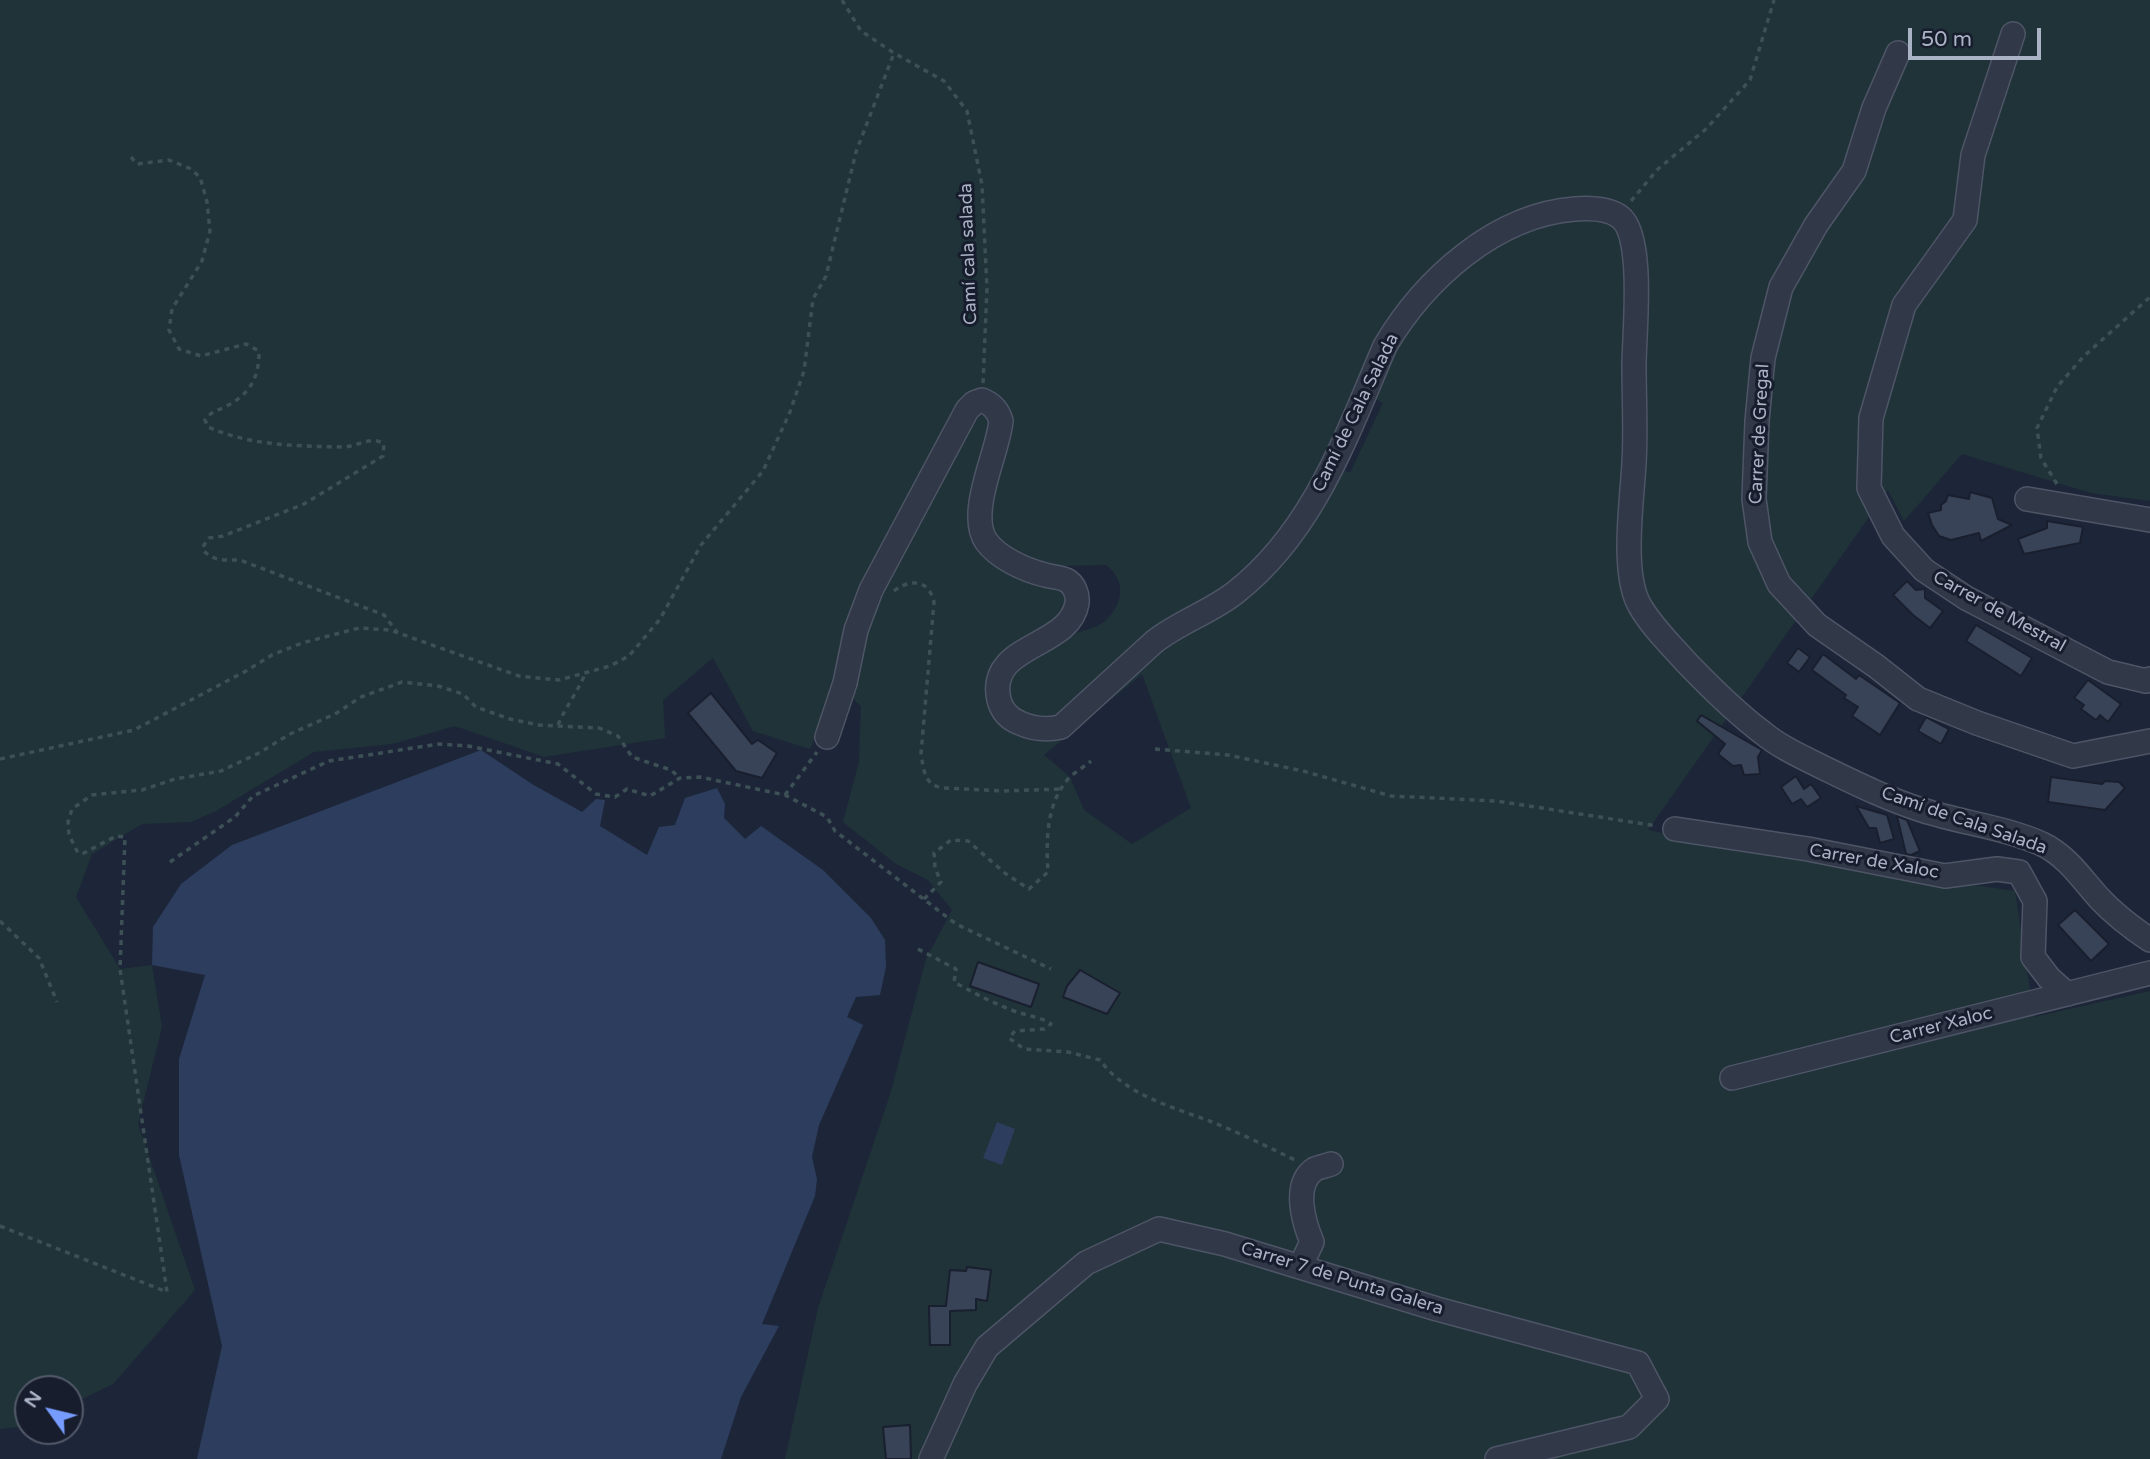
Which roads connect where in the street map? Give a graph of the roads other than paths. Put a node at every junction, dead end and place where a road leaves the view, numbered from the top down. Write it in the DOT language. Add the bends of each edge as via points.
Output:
graph roads {
  1 [pos="2013,34"];
  2 [pos="1898,53"];
  3 [pos="2027,499"];
  4 [pos="2150,520"];
  5 [pos="2150,679"];
  6 [pos="827,737"];
  7 [pos="2150,741"];
  8 [pos="1675,829"];
  9 [pos="2150,940"];
  10 [pos="2150,973"];
  11 [pos="2067,994"];
  12 [pos="1732,1078"];
  13 [pos="1322,1167"];
  14 [pos="1300,1267"];
  15 [pos="931,1459"];
  16 [pos="1497,1459"];
  1 -- 5 [label="street, Carrer de Mestral" via="1973,155 1965,220 1904,305 1871,418 1869,488 1893,536 1924,570 1966,598 2108,672"];
  2 -- 7 [label="street, Carrer de Gregal" via="1854,171 1816,225 1781,288 1763,358 1757,421 1754,499 1760,542 1779,584 1817,625 1918,699 2073,756"];
  3 -- 4 [label="street"];
  6 -- 9 [label="street, Camí de Cala Salada" via="871,590 974,402 982,400 994,407 1001,421 982,496 982,534 1005,558 1067,580 1081,598 1064,625 1020,653 1002,673 998,697 1009,717 1019,723 1043,729 1062,727 1167,631 1235,593 1270,559 1326,481 1393,333 1434,284 1504,229 1580,208 1600,210 1625,222 1632,245 1638,296 1630,570 1635,597 1650,621 1718,696 1786,749 1922,810 2043,845 2066,860 2101,899"];
  8 -- 11 [label="street, Carrer de Xaloc" via="1945,876 1997,869 2018,872 2035,901 2033,957"];
  10 -- 11 [label="street, Carrer Xaloc"];
  11 -- 12 [label="street, Carrer Xaloc"];
  13 -- 14 [label="street" via="1303,1186 1302,1205 1312,1242"];
  14 -- 15 [label="street, Carrer 7 de Punta Galera" via="1159,1229 1086,1263 987,1347"];
  14 -- 16 [label="street, Carrer 7 de Punta Galera" via="1638,1363 1657,1399 1629,1427"];
}
